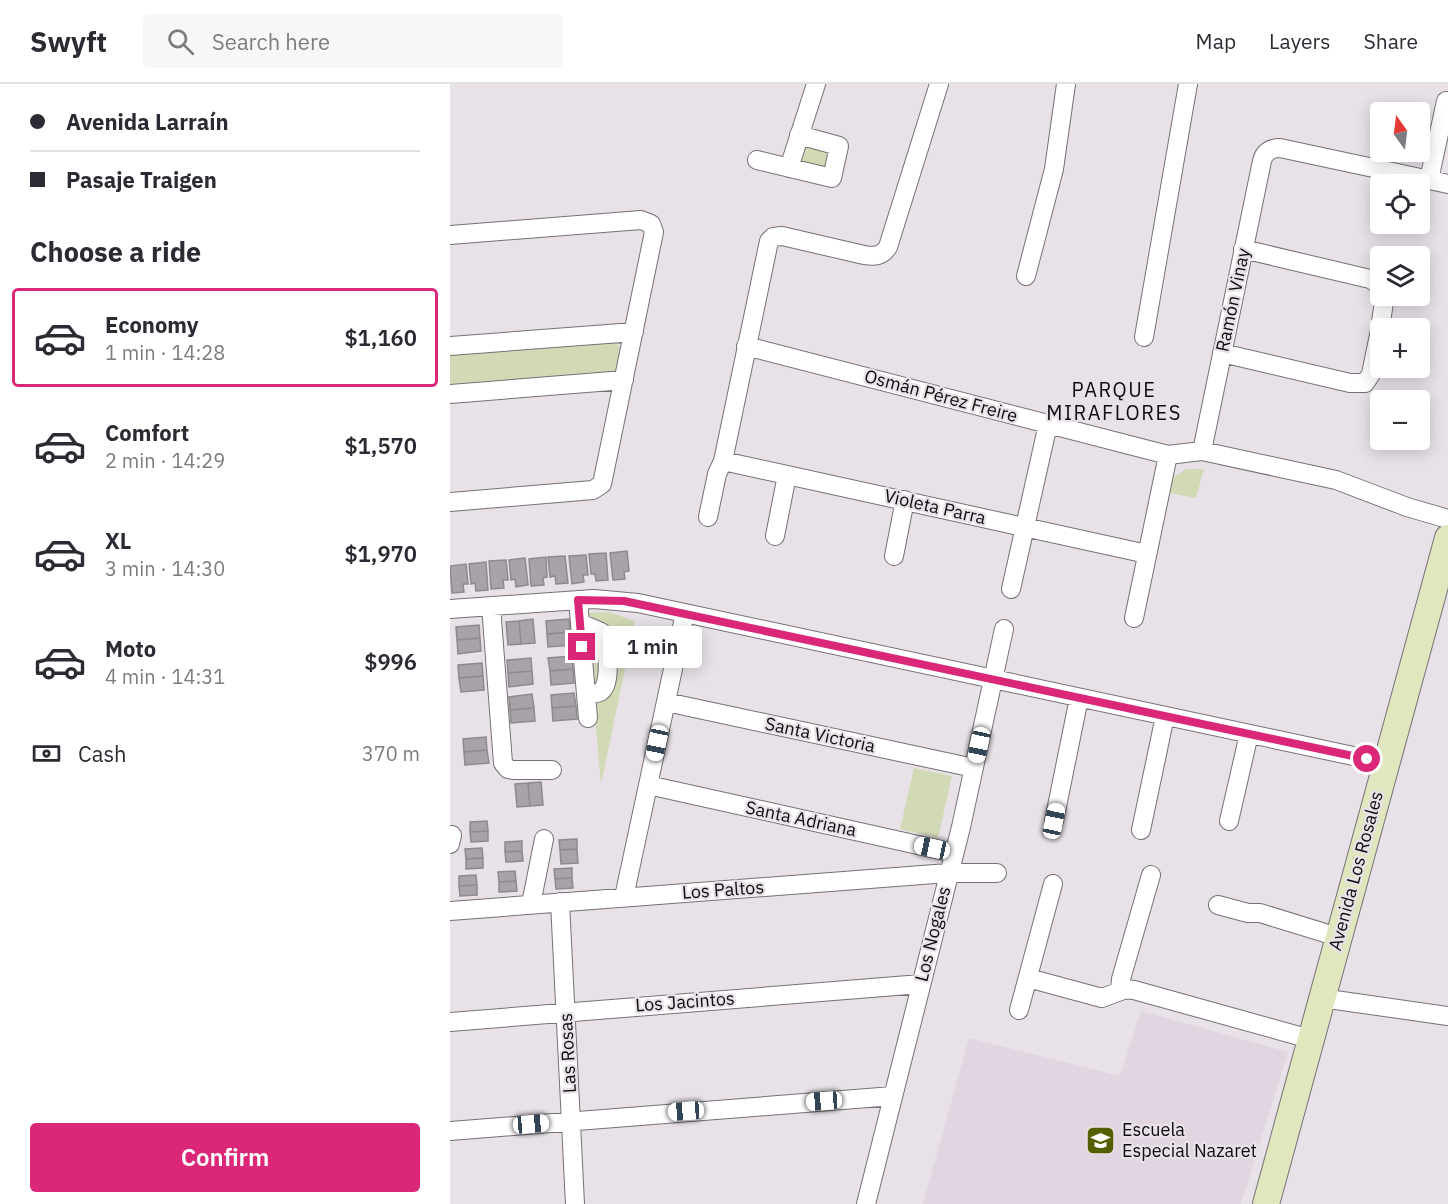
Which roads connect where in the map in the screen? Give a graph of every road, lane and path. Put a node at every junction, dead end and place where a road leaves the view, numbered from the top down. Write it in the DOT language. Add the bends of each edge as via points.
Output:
graph roads {
  1 [pos="816,84"];
  2 [pos="939,84"];
  3 [pos="1066,84"];
  4 [pos="1188,84"];
  5 [pos="1446,101"];
  6 [pos="799,135"];
  7 [pos="757,160"];
  8 [pos="789,168"];
  9 [pos="1401,174"];
  10 [pos="1430,175"];
  11 [pos="1430,180"];
  12 [pos="1448,184"];
  13 [pos="450,235"];
  14 [pos="1243,249"];
  15 [pos="1026,276"];
  16 [pos="1370,279"];
  17 [pos="634,332"];
  18 [pos="1144,337"];
  19 [pos="450,346"];
  20 [pos="746,346"];
  21 [pos="1222,353"];
  22 [pos="1370,376"];
  23 [pos="624,380"];
  24 [pos="450,394"];
  25 [pos="1048,424"];
  26 [pos="1202,451"];
  27 [pos="1168,455"];
  28 [pos="723,461"];
  29 [pos="787,475"];
  30 [pos="905,500"];
  31 [pos="450,502"];
  32 [pos="708,517"];
  33 [pos="1448,519"];
  34 [pos="1025,527"];
  35 [pos="775,536"];
  36 [pos="1448,538"];
  37 [pos="1147,554"];
  38 [pos="894,556"];
  39 [pos="1011,589"];
  40 [pos="578,600"];
  41 [pos="491,606"];
  42 [pos="450,609"];
  43 [pos="685,613"];
  44 [pos="1134,618"];
  45 [pos="1004,629"];
  46 [pos="993,678"];
  47 [pos="1079,698"];
  48 [pos="666,702"];
  49 [pos="1165,716"];
  50 [pos="588,718"];
  51 [pos="1249,734"];
  52 [pos="1386,763"];
  53 [pos="974,768"];
  54 [pos="552,770"];
  55 [pos="648,785"];
  56 [pos="1054,821"];
  57 [pos="1229,821"];
  58 [pos="1141,830"];
  59 [pos="544,839"];
  60 [pos="954,853"];
  61 [pos="948,873"];
  62 [pos="997,873"];
  63 [pos="1151,875"];
  64 [pos="1053,884"];
  65 [pos="624,897"];
  66 [pos="560,902"];
  67 [pos="531,904"];
  68 [pos="1218,905"];
  69 [pos="450,911"];
  70 [pos="1338,937"];
  71 [pos="1028,978"];
  72 [pos="921,984"];
  73 [pos="1120,992"];
  74 [pos="1321,998"];
  75 [pos="1019,1010"];
  76 [pos="566,1011"];
  77 [pos="1448,1016"];
  78 [pos="450,1022"];
  79 [pos="1310,1039"];
  80 [pos="893,1096"];
  81 [pos="571,1120"];
  82 [pos="450,1131"];
  83 [pos="575,1204"];
  84 [pos="866,1204"];
  85 [pos="1266,1204"];
  1 -- 6 [label="street"];
  2 -- 20 [label="street" via="888,247 879,255 864,255 773,237 766,248"];
  3 -- 15 [label="street" via="1054,169"];
  4 -- 18 [label="street"];
  5 -- 10 [label="street"];
  6 -- 8 [label="street"];
  6 -- 8 [label="street" via="839,146 832,178"];
  7 -- 8 [label="street"];
  9 -- 14 [label="street, Ramón Vinay" via="1280,148 1268,151 1262,161"];
  11 -- 12 [label="street"];
  13 -- 17 [label="street" via="641,220 651,224 654,232"];
  14 -- 16 [label="street"];
  14 -- 21 [label="street, Ramón Vinay"];
  17 -- 19 [label="street"];
  17 -- 23 [label="street"];
  20 -- 25 [label="street, Osmán Pérez Freire"];
  20 -- 28 [label="street"];
  21 -- 22 [label="street" via="1350,383 1365,383"];
  21 -- 26 [label="street, Ramón Vinay"];
  23 -- 24 [label="street"];
  23 -- 31 [label="street" via="600,487"];
  25 -- 27 [label="street, Osmán Pérez Freire"];
  25 -- 34 [label="street"];
  26 -- 27 [label="street, Osmán Pérez Freire"];
  26 -- 33 [label="street, Osmán Pérez Freire" via="1336,480"];
  27 -- 37 [label="street"];
  28 -- 29 [label="street, Violeta Parra"];
  28 -- 32 [label="street"];
  29 -- 30 [label="street, Violeta Parra"];
  29 -- 35 [label="street"];
  30 -- 34 [label="street, Violeta Parra"];
  30 -- 38 [label="street"];
  34 -- 37 [label="street, Violeta Parra"];
  34 -- 39 [label="street"];
  36 -- 52 [label="street, Avenida Los Rosales"];
  37 -- 44 [label="street"];
  40 -- 41 [label="street"];
  40 -- 43 [label="street" via="624,601"];
  40 -- 50 [label="street"];
  41 -- 42 [label="street"];
  41 -- 54 [label="street" via="503,763 508,770"];
  43 -- 46 [label="street"];
  43 -- 48 [label="street"];
  45 -- 46 [label="street, Los Nogales"];
  46 -- 47 [label="street"];
  46 -- 53 [label="street, Los Nogales"];
  47 -- 49 [label="street"];
  47 -- 56 [label="street"];
  48 -- 53 [label="street, Santa Victoria"];
  48 -- 55 [label="street"];
  49 -- 51 [label="street"];
  49 -- 58 [label="street"];
  51 -- 52 [label="street"];
  51 -- 57 [label="street"];
  52 -- 70 [label="street, Avenida Los Rosales"];
  53 -- 60 [label="street, Los Nogales"];
  55 -- 60 [label="street, Santa Adriana"];
  55 -- 65 [label="street"];
  59 -- 67 [label="street"];
  60 -- 61 [label="street, Los Nogales"];
  61 -- 62 [label="street, Los Paltos"];
  61 -- 65 [label="street, Los Paltos"];
  61 -- 72 [label="street, Los Nogales"];
  63 -- 73 [label="street"];
  64 -- 71 [label="street"];
  65 -- 66 [label="street, Los Paltos"];
  66 -- 67 [label="street, Los Paltos"];
  66 -- 76 [label="street, Las Rosas"];
  67 -- 69 [label="street, Los Paltos"];
  68 -- 70 [label="street" via="1260,913"];
  70 -- 74 [label="street, Avenida Los Rosales"];
  71 -- 73 [label="street" via="1102,998"];
  71 -- 75 [label="street"];
  72 -- 76 [label="street, Los Jacintos"];
  72 -- 80 [label="street, Los Nogales"];
  73 -- 79 [label="street" via="1134,990"];
  74 -- 77 [label="street"];
  74 -- 79 [label="street, Avenida Los Rosales"];
  76 -- 78 [label="street, Los Jacintos"];
  76 -- 81 [label="street, Las Rosas"];
  79 -- 85 [label="street, Avenida Los Rosales"];
  80 -- 81 [label="street"];
  80 -- 84 [label="street, Los Nogales"];
  81 -- 82 [label="street"];
  81 -- 83 [label="street, Las Rosas"];
}
